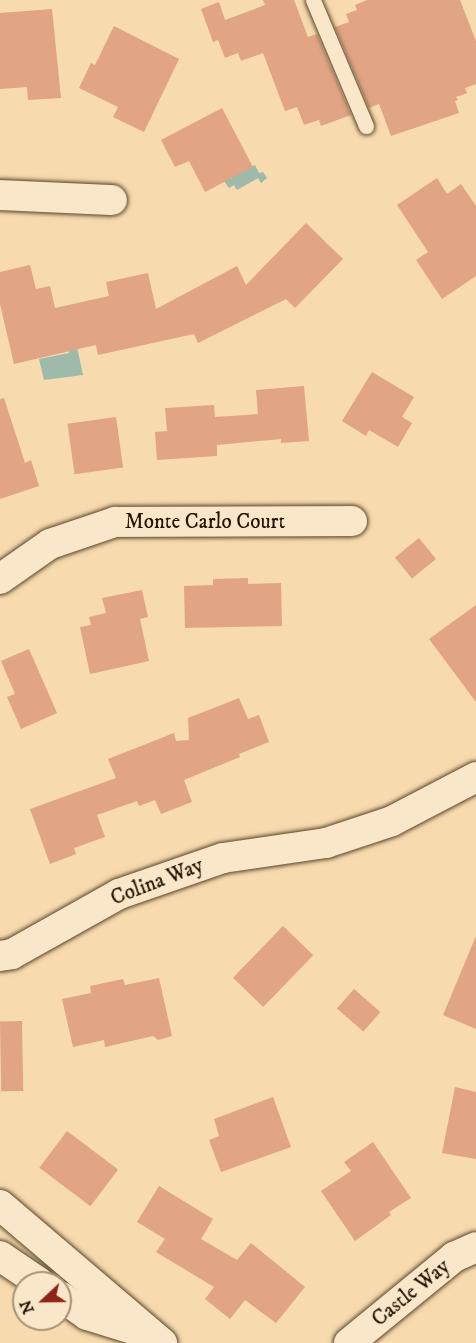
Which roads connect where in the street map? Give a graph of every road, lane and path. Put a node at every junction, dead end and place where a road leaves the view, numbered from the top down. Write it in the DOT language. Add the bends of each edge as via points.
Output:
graph roads {
  1 [pos="313,0"];
  2 [pos="366,126"];
  3 [pos="0,195"];
  4 [pos="112,200"];
  5 [pos="351,521"];
  6 [pos="0,579"];
  7 [pos="476,777"];
  8 [pos="0,956"];
  9 [pos="0,1205"];
  10 [pos="476,1247"];
  11 [pos="0,1256"];
  12 [pos="22,1271"];
  13 [pos="72,1304"];
  14 [pos="156,1339"];
  15 [pos="349,1343"];
  1 -- 2 [label="lane"];
  3 -- 4 [label="street"];
  5 -- 6 [label="street, Monte Carlo Court" via="115,522 50,544"];
  7 -- 8 [label="street, Colina Way" via="392,821 326,843 213,861 119,894 12,954"];
  9 -- 14 [label="street"];
  10 -- 15 [label="street, Castle Way" via="454,1257"];
  11 -- 12 [label="street"];
  13 -- 14 [label="street" via="87,1315"];
}
